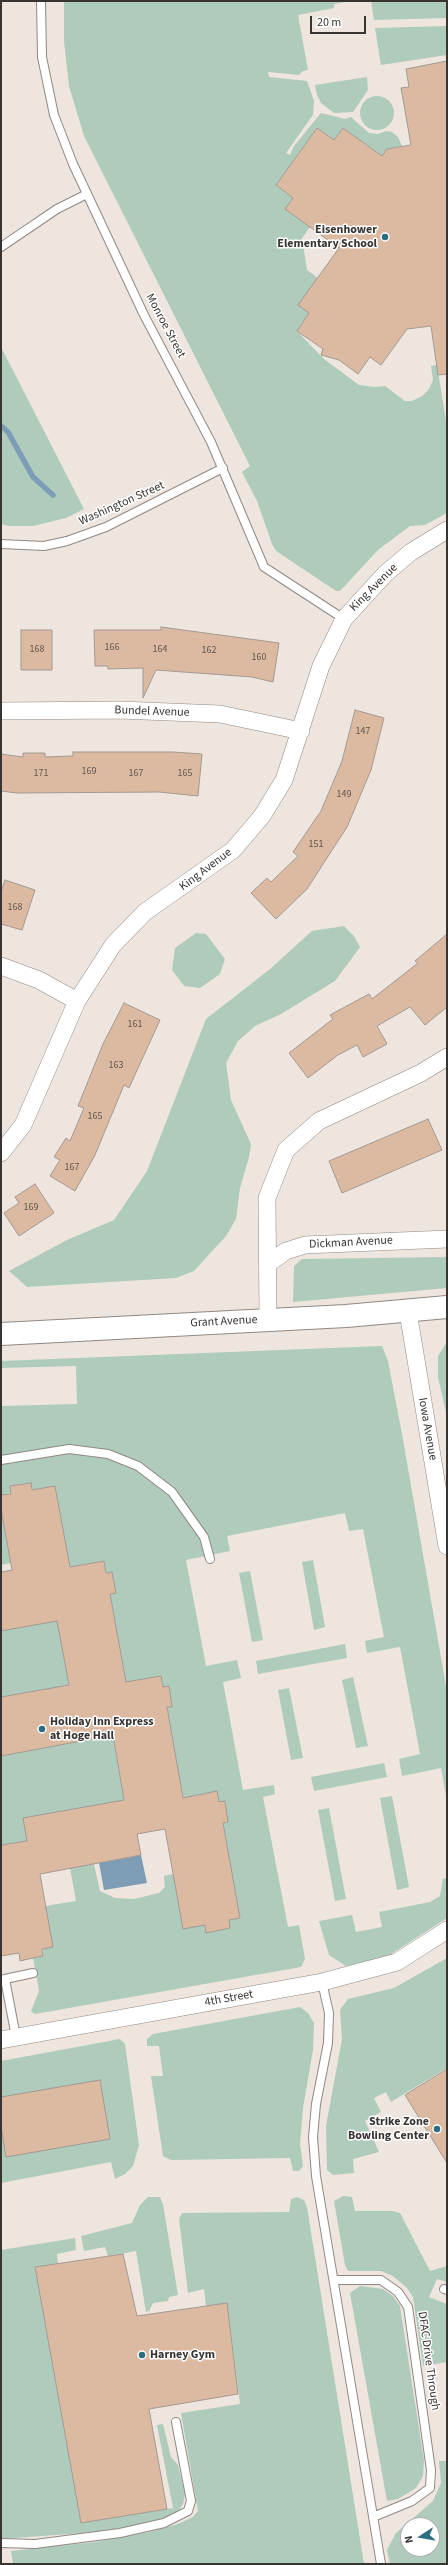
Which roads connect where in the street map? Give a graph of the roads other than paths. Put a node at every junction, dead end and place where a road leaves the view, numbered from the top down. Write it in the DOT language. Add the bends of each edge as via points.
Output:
graph roads {
  1 [pos="41,1"];
  2 [pos="87,194"];
  3 [pos="1,247"];
  4 [pos="223,468"];
  5 [pos="447,530"];
  6 [pos="1,544"];
  7 [pos="344,619"];
  8 [pos="1,710"];
  9 [pos="301,731"];
  10 [pos="1,966"];
  11 [pos="78,1001"];
  12 [pos="447,1057"];
  13 [pos="1,1153"];
  14 [pos="447,1239"];
  15 [pos="269,1263"];
  16 [pos="447,1307"];
  17 [pos="408,1312"];
  18 [pos="268,1320"];
  19 [pos="1,1334"];
  20 [pos="1,1460"];
  21 [pos="447,1546"];
  22 [pos="210,1559"];
  23 [pos="447,1930"];
  24 [pos="33,1973"];
  25 [pos="3,1979"];
  26 [pos="322,1982"];
  27 [pos="9,2039"];
  28 [pos="334,2280"];
  29 [pos="176,2422"];
  30 [pos="373,2517"];
  31 [pos="1,2543"];
  32 [pos="381,2564"];
  1 -- 2 [label="lane, Monroe Street" via="42,57 54,116"];
  2 -- 3 [label="lane" via="58,209"];
  2 -- 4 [label="lane, Monroe Street" via="144,315 186,390"];
  4 -- 6 [label="lane, Washington Street" via="106,527 67,541 44,546"];
  4 -- 7 [label="lane, Monroe Street" via="264,567"];
  5 -- 7 [label="street, King Avenue" via="411,552 385,574"];
  7 -- 9 [label="street, King Avenue" via="321,666"];
  8 -- 9 [label="street, Bundel Avenue" via="120,710 220,714"];
  9 -- 11 [label="street, King Avenue" via="284,780 262,816 233,850 145,912 113,945"];
  10 -- 11 [label="street" via="39,980"];
  11 -- 13 [label="street, King Avenue" via="23,1125"];
  12 -- 15 [label="street" via="421,1073 319,1121 286,1150 267,1198"];
  14 -- 15 [label="street, Dickman Avenue" via="305,1245 286,1251"];
  15 -- 18 [label="street"];
  16 -- 17 [label="main road, Grant Avenue"];
  17 -- 18 [label="main road, Grant Avenue"];
  17 -- 21 [label="street, Iowa Avenue"];
  18 -- 19 [label="main road, Grant Avenue"];
  20 -- 22 [label="lane" via="69,1449 108,1454 138,1466 172,1492 204,1537"];
  23 -- 26 [label="street, 4th Street" via="397,1962"];
  24 -- 25 [label="lane"];
  25 -- 27 [label="lane"];
  26 -- 27 [label="street, 4th Street"];
  26 -- 28 [label="lane" via="329,2013 328,2043 316,2104 313,2137 316,2176"];
  28 -- 30 [label="lane"];
  28 -- 30 [label="lane, DFAC Drive Through" via="381,2280 398,2292 408,2307 431,2470 430,2488 412,2501"];
  29 -- 31 [label="lane" via="191,2501 188,2511 164,2524 120,2533 35,2544"];
  30 -- 32 [label="lane"];
}
